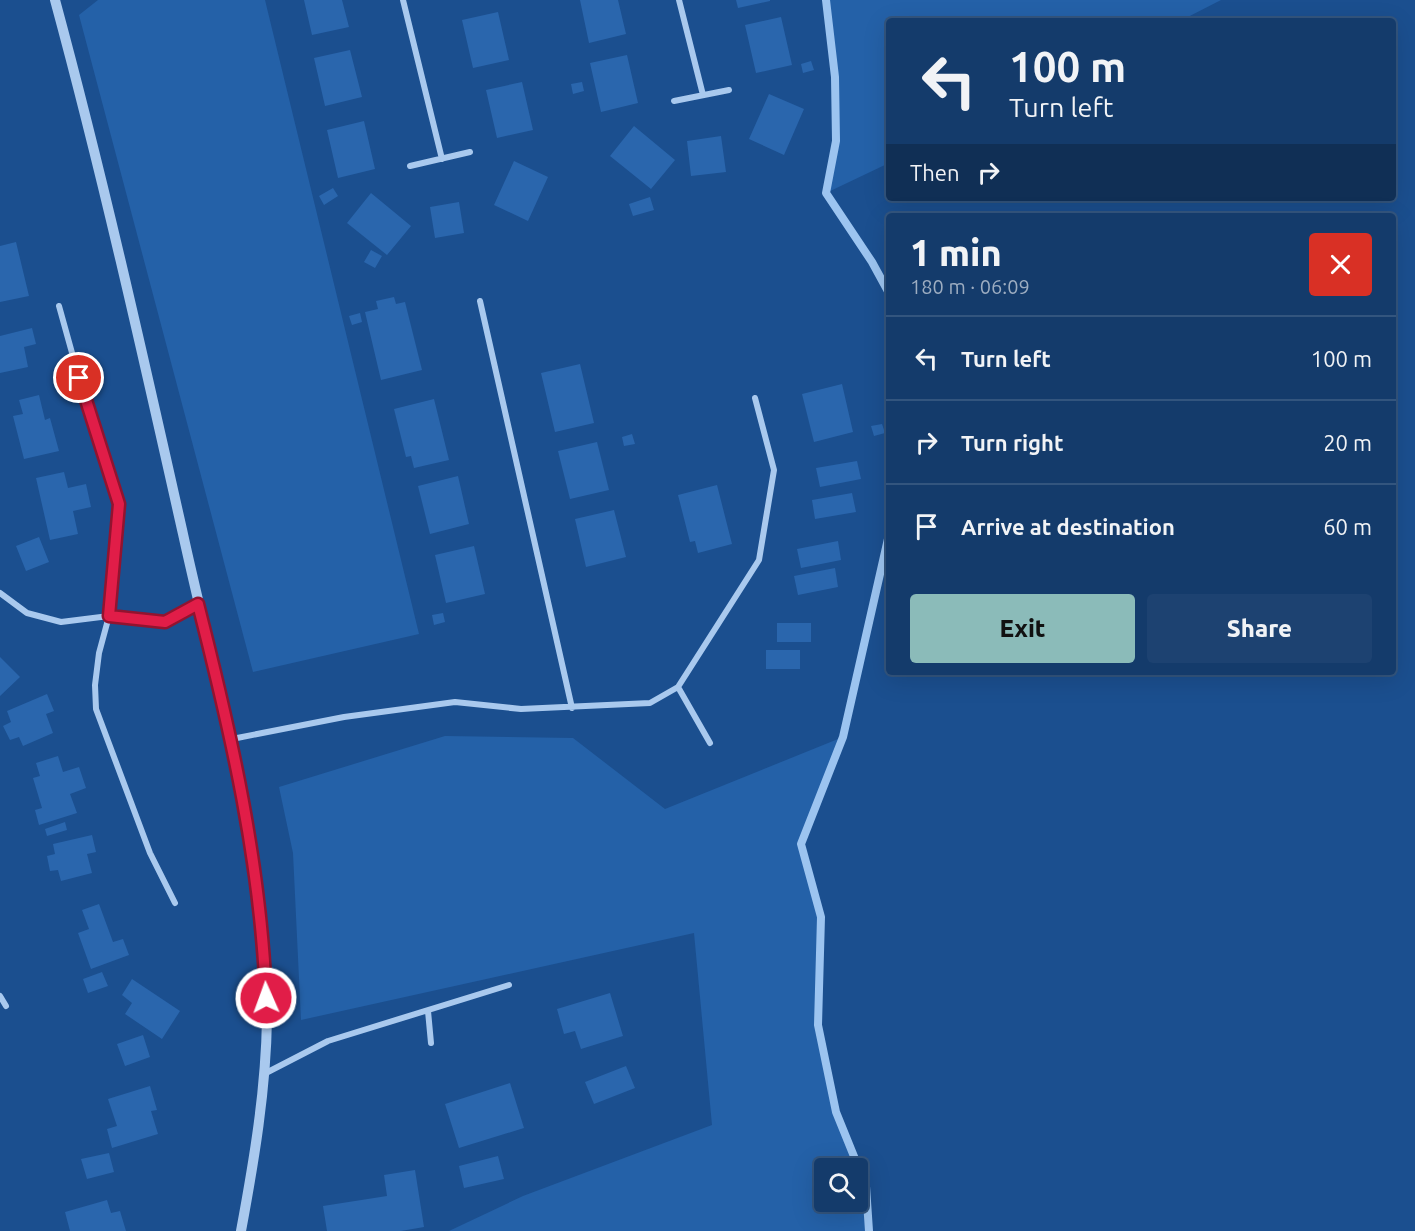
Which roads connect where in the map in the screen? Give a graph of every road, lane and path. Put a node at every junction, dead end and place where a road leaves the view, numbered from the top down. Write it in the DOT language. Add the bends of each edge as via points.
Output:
graph roads {
  1 [pos="55,0"];
  2 [pos="403,0"];
  3 [pos="679,0"];
  4 [pos="729,90"];
  5 [pos="703,95"];
  6 [pos="674,101"];
  7 [pos="470,152"];
  8 [pos="442,159"];
  9 [pos="410,166"];
  10 [pos="480,301"];
  11 [pos="59,306"];
  12 [pos="755,398"];
  13 [pos="0,593"];
  14 [pos="198,604"];
  15 [pos="109,616"];
  16 [pos="678,687"];
  17 [pos="572,708"];
  18 [pos="232,739"];
  19 [pos="710,743"];
  20 [pos="176,903"];
  21 [pos="509,985"];
  22 [pos="0,996"];
  23 [pos="6,1006"];
  24 [pos="428,1011"];
  25 [pos="431,1043"];
  26 [pos="264,1074"];
  27 [pos="241,1231"];
  1 -- 14 [label="street" via="147,373"];
  2 -- 8 [label="street"];
  3 -- 5 [label="street"];
  4 -- 5 [label="street"];
  5 -- 6 [label="street"];
  7 -- 8 [label="street"];
  8 -- 9 [label="street"];
  10 -- 17 [label="street"];
  11 -- 15 [label="street" via="119,504"];
  12 -- 16 [label="street" via="774,470 759,560"];
  13 -- 15 [label="street" via="27,613 60,622"];
  14 -- 15 [label="street" via="165,622"];
  14 -- 18 [label="street"];
  15 -- 20 [label="street" via="99,653 96,709 150,853"];
  16 -- 17 [label="street" via="650,703"];
  16 -- 19 [label="street"];
  17 -- 18 [label="street" via="521,709 455,702 355,715"];
  18 -- 26 [label="street" via="264,958"];
  21 -- 24 [label="street"];
  22 -- 23 [label="street"];
  24 -- 25 [label="street"];
  24 -- 26 [label="street" via="328,1041"];
  26 -- 27 [label="street"];
}
